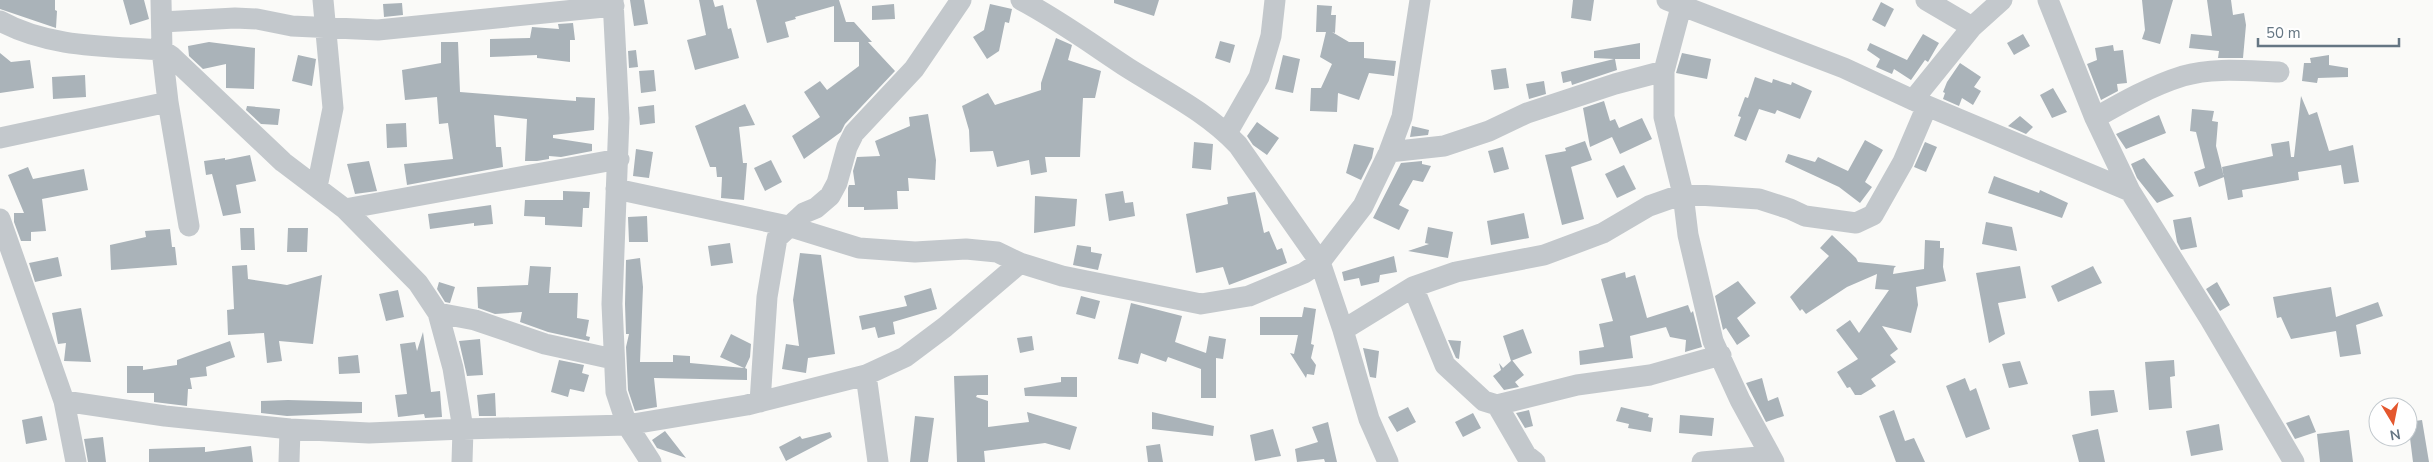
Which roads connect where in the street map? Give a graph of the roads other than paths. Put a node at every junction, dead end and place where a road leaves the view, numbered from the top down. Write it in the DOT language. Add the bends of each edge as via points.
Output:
graph roads {
  1 [pos="161,0"];
  2 [pos="323,0"];
  3 [pos="961,0"];
  4 [pos="1021,0"];
  5 [pos="1274,0"];
  6 [pos="1420,0"];
  7 [pos="1926,0"];
  8 [pos="2002,0"];
  9 [pos="2048,0"];
  10 [pos="614,3"];
  11 [pos="1674,4"];
  12 [pos="0,20"];
  13 [pos="162,22"];
  14 [pos="1972,27"];
  15 [pos="326,28"];
  16 [pos="162,50"];
  17 [pos="1664,71"];
  18 [pos="2280,72"];
  19 [pos="168,102"];
  20 [pos="1920,103"];
  21 [pos="2095,118"];
  22 [pos="1227,133"];
  23 [pos="0,138"];
  24 [pos="1389,152"];
  25 [pos="620,159"];
  26 [pos="316,187"];
  27 [pos="616,189"];
  28 [pos="2130,191"];
  29 [pos="1683,194"];
  30 [pos="345,209"];
  31 [pos="0,219"];
  32 [pos="189,226"];
  33 [pos="788,226"];
  34 [pos="1320,262"];
  35 [pos="1020,264"];
  36 [pos="1413,287"];
  37 [pos="438,313"];
  38 [pos="1343,330"];
  39 [pos="1721,355"];
  40 [pos="613,359"];
  41 [pos="866,375"];
  42 [pos="64,401"];
  43 [pos="760,402"];
  44 [pos="1497,405"];
  45 [pos="627,425"];
  46 [pos="290,429"];
  47 [pos="463,429"];
  48 [pos="1772,459"];
  49 [pos="76,462"];
  50 [pos="289,462"];
  51 [pos="462,462"];
  52 [pos="651,462"];
  53 [pos="878,462"];
  54 [pos="1388,462"];
  55 [pos="1535,462"];
  56 [pos="1702,462"];
  57 [pos="2294,462"];
  1 -- 13 [label="street"];
  2 -- 15 [label="street"];
  3 -- 33 [label="street" via="914,69 854,134 830,196"];
  4 -- 22 [label="street" via="1047,13"];
  5 -- 22 [label="street" via="1271,36 1259,77"];
  6 -- 24 [label="street" via="1402,117"];
  7 -- 14 [label="street"];
  8 -- 14 [label="street"];
  9 -- 21 [label="street"];
  10 -- 15 [label="street" via="414,28"];
  10 -- 25 [label="street"];
  11 -- 17 [label="street"];
  11 -- 20 [label="street" via="1777,41"];
  12 -- 16 [label="street" via="24,33 53,41"];
  13 -- 15 [label="street" via="235,18"];
  13 -- 16 [label="street"];
  14 -- 20 [label="street"];
  15 -- 26 [label="street" via="333,108"];
  16 -- 19 [label="street"];
  16 -- 26 [label="street" via="283,162"];
  17 -- 24 [label="street" via="1527,113 1489,131 1444,146"];
  17 -- 29 [label="street" via="1664,117"];
  18 -- 21 [label="street" via="2227,70 2184,76 2138,94"];
  19 -- 23 [label="street"];
  19 -- 32 [label="street"];
  20 -- 28 [label="street"];
  20 -- 29 [label="street" via="1903,162 1873,215 1856,223 1805,216 1759,199"];
  21 -- 28 [label="street"];
  22 -- 34 [label="street"];
  24 -- 34 [label="street" via="1363,206"];
  25 -- 27 [label="street"];
  25 -- 30 [label="street"];
  26 -- 30 [label="street"];
  27 -- 33 [label="street"];
  27 -- 40 [label="street"];
  28 -- 57 [label="street"];
  29 -- 36 [label="street" via="1649,206 1603,233 1544,255 1456,272"];
  29 -- 39 [label="street" via="1688,235 1713,341"];
  30 -- 37 [label="street" via="418,283"];
  31 -- 42 [label="street"];
  33 -- 35 [label="street" via="859,248 997,252"];
  33 -- 43 [label="street" via="776,238 773,253"];
  34 -- 35 [label="street" via="1304,273 1249,296 1201,304 1062,276"];
  34 -- 38 [label="street"];
  35 -- 41 [label="street" via="905,357"];
  36 -- 38 [label="street"];
  36 -- 44 [label="street" via="1446,365 1484,401"];
  37 -- 40 [label="street" via="475,320 546,344"];
  37 -- 47 [label="street" via="453,368"];
  38 -- 54 [label="street" via="1366,411"];
  39 -- 44 [label="street" via="1650,376 1577,385"];
  39 -- 48 [label="street" via="1740,400"];
  40 -- 45 [label="street" via="616,392"];
  41 -- 43 [label="street"];
  41 -- 53 [label="street"];
  42 -- 46 [label="street"];
  42 -- 49 [label="street"];
  43 -- 45 [label="street"];
  44 -- 55 [label="street" via="1526,455"];
  45 -- 47 [label="street"];
  45 -- 52 [label="street"];
  46 -- 47 [label="street" via="369,434"];
  46 -- 50 [label="street"];
  47 -- 51 [label="street"];
  48 -- 56 [label="street"];
}
